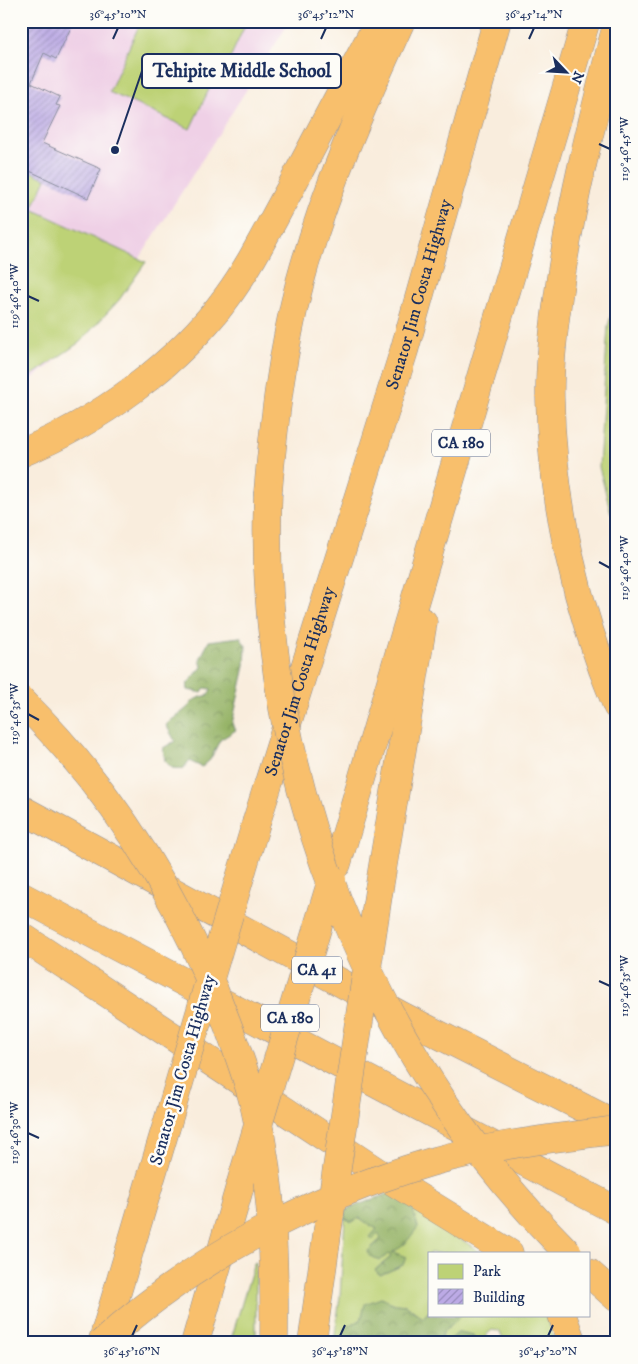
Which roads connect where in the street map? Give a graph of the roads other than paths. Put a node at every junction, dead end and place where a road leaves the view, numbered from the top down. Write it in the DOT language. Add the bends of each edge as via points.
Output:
graph roads {
  1 [pos="379,21"];
  2 [pos="401,21"];
  3 [pos="497,21"];
  4 [pos="586,21"];
  5 [pos="617,24"];
  6 [pos="21,453"];
  7 [pos="442,507"];
  8 [pos="21,700"];
  9 [pos="617,706"];
  10 [pos="21,808"];
  11 [pos="21,896"];
  12 [pos="21,936"];
  13 [pos="617,1125"];
  14 [pos="617,1130"];
  15 [pos="617,1212"];
  16 [pos="507,1252"];
  17 [pos="567,1252"];
  18 [pos="590,1274"];
  19 [pos="617,1298"];
  20 [pos="562,1316"];
  21 [pos="102,1343"];
  22 [pos="195,1343"];
  23 [pos="274,1343"];
  24 [pos="312,1343"];
  25 [pos="572,1343"];
  1 -- 6 [label="highway" via="263,238 227,297 176,352 131,392 84,424"];
  2 -- 17 [label="highway, bridge" via="323,205 306,260 281,372 268,492 269,592 279,682 298,778 334,895 369,976 435,1092 504,1183"];
  3 -- 21 [label="highway, Senator Jim Costa Highway, bridge" via="404,351 257,820"];
  4 -- 7 [label="highway, CA 180"];
  5 -- 9 [label="highway" via="575,195 562,266 550,397 553,459 577,590 597,659"];
  7 -- 22 [label="highway, CA 180, bridge"];
  7 -- 24 [label="highway, bridge" via="379,889"];
  8 -- 23 [label="highway, bridge" via="58,736 138,842 176,908 216,992 255,1108 268,1182 275,1264"];
  10 -- 13 [label="highway, CA 41" via="404,1017"];
  11 -- 15 [label="highway"];
  12 -- 16 [label="highway" via="376,1171"];
  14 -- 21 [label="highway, bridge" via="484,1149 377,1180 324,1202 215,1259 159,1297"];
  18 -- 19 [label="highway"];
  20 -- 25 [label="highway"];
}
